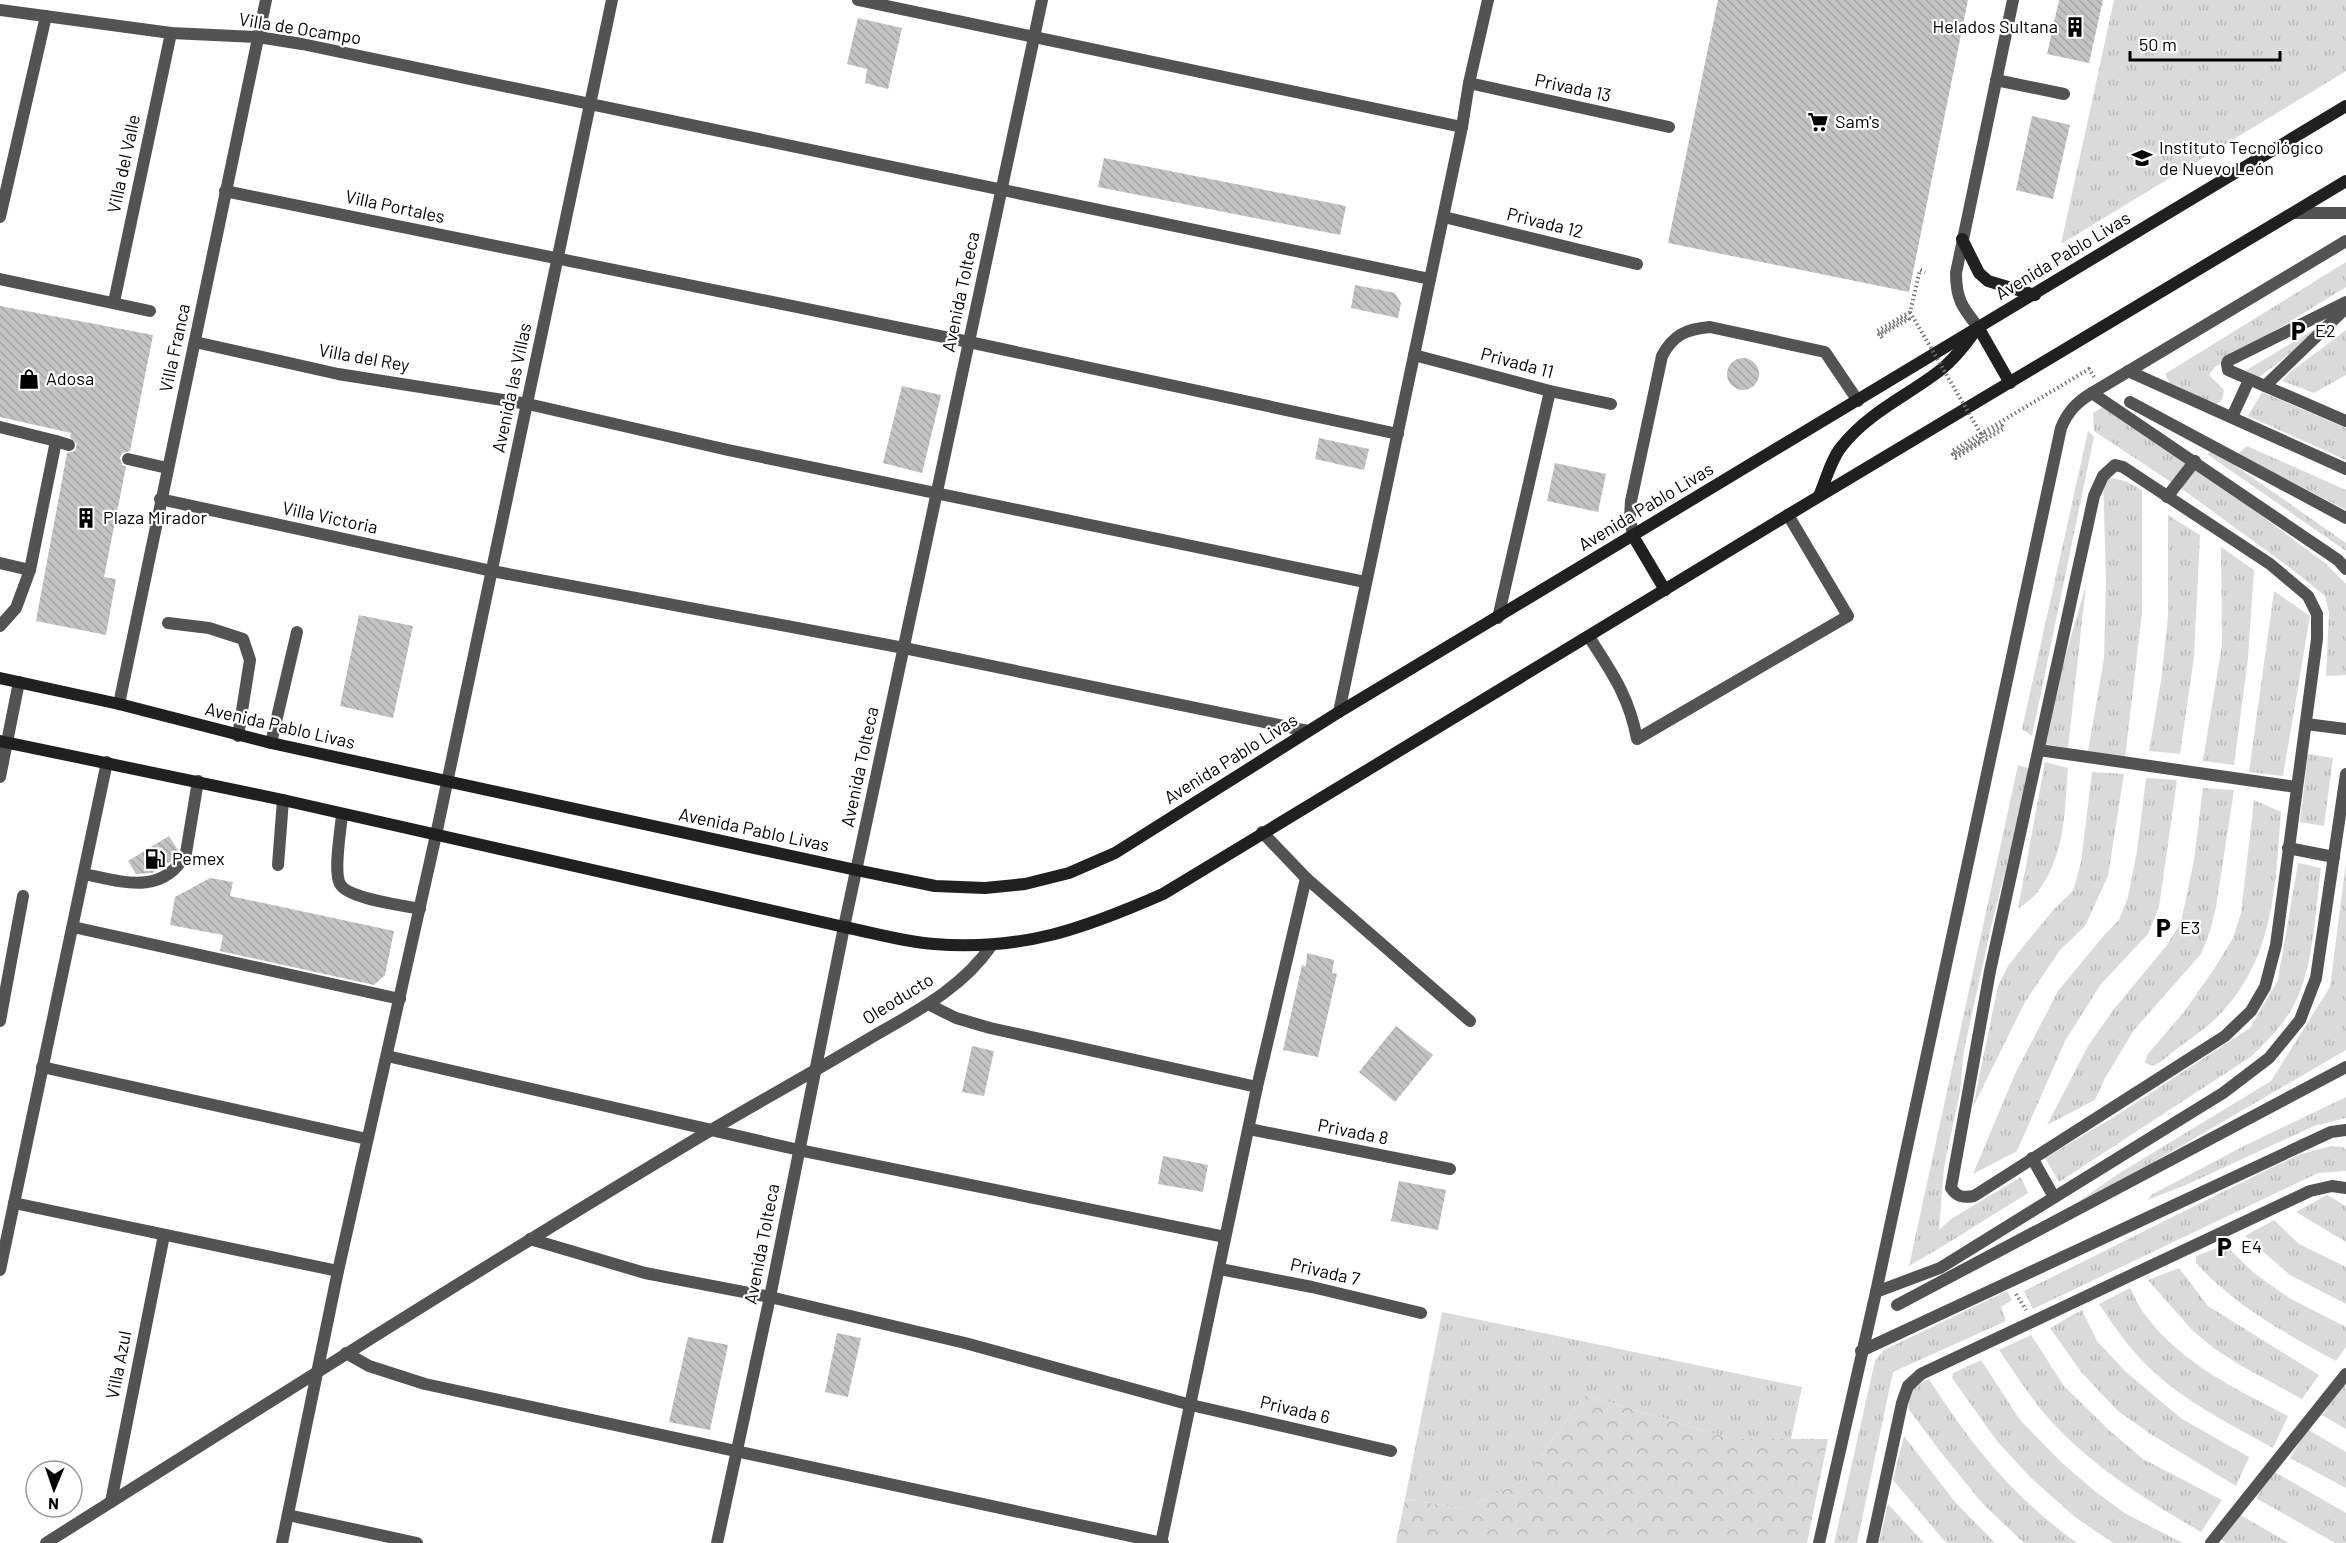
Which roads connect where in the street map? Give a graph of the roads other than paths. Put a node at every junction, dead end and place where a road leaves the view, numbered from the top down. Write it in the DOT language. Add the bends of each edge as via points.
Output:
graph roads {
  1 [pos="266,0"];
  2 [pos="612,0"];
  3 [pos="858,0"];
  4 [pos="1042,0"];
  5 [pos="1488,0"];
  6 [pos="2013,0"];
  7 [pos="0,10"];
  8 [pos="46,16"];
  9 [pos="171,33"];
  10 [pos="258,37"];
  11 [pos="1034,38"];
  12 [pos="1996,80"];
  13 [pos="1469,83"];
  14 [pos="2064,94"];
  15 [pos="591,105"];
  16 [pos="2346,106"];
  17 [pos="1462,127"];
  18 [pos="1669,127"];
  19 [pos="2346,181"];
  20 [pos="1002,189"];
  21 [pos="225,191"];
  22 [pos="2294,213"];
  23 [pos="2346,213"];
  24 [pos="1444,216"];
  25 [pos="0,217"];
  26 [pos="1962,239"];
  27 [pos="2346,241"];
  28 [pos="558,260"];
  29 [pos="1637,264"];
  30 [pos="0,279"];
  31 [pos="1430,279"];
  32 [pos="2035,295"];
  33 [pos="114,302"];
  34 [pos="2346,302"];
  35 [pos="2346,308"];
  36 [pos="150,311"];
  37 [pos="1978,327"];
  38 [pos="195,342"];
  39 [pos="969,342"];
  40 [pos="1414,355"];
  41 [pos="2127,371"];
  42 [pos="2249,380"];
  43 [pos="2010,383"];
  44 [pos="2265,386"];
  45 [pos="2096,390"];
  46 [pos="1550,391"];
  47 [pos="1857,401"];
  48 [pos="2130,402"];
  49 [pos="528,404"];
  50 [pos="1611,404"];
  51 [pos="2232,417"];
  52 [pos="2346,421"];
  53 [pos="0,427"];
  54 [pos="1398,434"];
  55 [pos="56,441"];
  56 [pos="69,445"];
  57 [pos="128,459"];
  58 [pos="2195,461"];
  59 [pos="167,468"];
  60 [pos="2346,469"];
  61 [pos="937,494"];
  62 [pos="1819,496"];
  63 [pos="2167,497"];
  64 [pos="160,499"];
  65 [pos="1788,515"];
  66 [pos="2346,518"];
  67 [pos="1633,536"];
  68 [pos="0,563"];
  69 [pos="2346,569"];
  70 [pos="30,570"];
  71 [pos="492,571"];
  72 [pos="1365,582"];
  73 [pos="1665,590"];
  74 [pos="1498,618"];
  75 [pos="168,623"];
  76 [pos="0,626"];
  77 [pos="297,632"];
  78 [pos="1589,636"];
  79 [pos="904,648"];
  80 [pos="0,678"];
  81 [pos="19,682"];
  82 [pos="118,704"];
  83 [pos="1340,712"];
  84 [pos="2306,724"];
  85 [pos="2346,729"];
  86 [pos="1308,732"];
  87 [pos="238,736"];
  88 [pos="3,742"];
  89 [pos="271,743"];
  90 [pos="2039,750"];
  91 [pos="107,762"];
  92 [pos="2346,774"];
  93 [pos="0,777"];
  94 [pos="198,781"];
  95 [pos="447,783"];
  96 [pos="2296,787"];
  97 [pos="283,800"];
  98 [pos="342,814"];
  99 [pos="1262,832"];
  100 [pos="436,836"];
  101 [pos="2288,848"];
  102 [pos="2334,857"];
  103 [pos="278,865"];
  104 [pos="856,870"];
  105 [pos="84,874"];
  106 [pos="1306,878"];
  107 [pos="23,896"];
  108 [pos="420,909"];
  109 [pos="73,927"];
  110 [pos="844,927"];
  111 [pos="991,946"];
  112 [pos="399,999"];
  113 [pos="928,1004"];
  114 [pos="0,1021"];
  115 [pos="1470,1021"];
  116 [pos="387,1056"];
  117 [pos="42,1067"];
  118 [pos="2346,1067"];
  119 [pos="814,1071"];
  120 [pos="1257,1087"];
  121 [pos="713,1129"];
  122 [pos="1249,1129"];
  123 [pos="2346,1130"];
  124 [pos="368,1139"];
  125 [pos="799,1150"];
  126 [pos="2032,1158"];
  127 [pos="1450,1169"];
  128 [pos="2346,1188"];
  129 [pos="2054,1197"];
  130 [pos="14,1203"];
  131 [pos="164,1234"];
  132 [pos="1225,1237"];
  133 [pos="530,1239"];
  134 [pos="1220,1269"];
  135 [pos="0,1270"];
  136 [pos="338,1271"];
  137 [pos="1876,1292"];
  138 [pos="770,1297"];
  139 [pos="1897,1305"];
  140 [pos="1421,1313"];
  141 [pos="1861,1351"];
  142 [pos="346,1353"];
  143 [pos="318,1370"];
  144 [pos="2346,1374"];
  145 [pos="1191,1404"];
  146 [pos="737,1450"];
  147 [pos="1391,1451"];
  148 [pos="111,1502"];
  149 [pos="288,1515"];
  150 [pos="46,1543"];
  151 [pos="282,1543"];
  152 [pos="417,1543"];
  153 [pos="717,1543"];
  154 [pos="1161,1543"];
  155 [pos="1819,1543"];
  156 [pos="1872,1543"];
  157 [pos="2211,1543"];
  1 -- 10 [label="street, Villa Franca"];
  2 -- 15 [label="street, Avenida las Villas"];
  3 -- 11 [label="street"];
  4 -- 11 [label="street, Avenida Tolteca"];
  5 -- 13 [label="street"];
  6 -- 12 [label="street"];
  7 -- 8 [label="street, Villa de Ocampo"];
  8 -- 9 [label="street, Villa de Ocampo"];
  8 -- 25 [label="street"];
  9 -- 10 [label="street, Villa de Ocampo"];
  9 -- 33 [label="street, Villa del Valle"];
  10 -- 15 [label="street, Villa de Ocampo"];
  10 -- 21 [label="street, Villa Franca"];
  11 -- 17 [label="street"];
  11 -- 20 [label="street, Avenida Tolteca"];
  12 -- 14 [label="street"];
  12 -- 26 [label="street"];
  13 -- 17 [label="street"];
  13 -- 18 [label="street, Privada 13"];
  15 -- 20 [label="street, Villa de Ocampo"];
  15 -- 28 [label="street, Avenida las Villas"];
  16 -- 32 [label="main road, Avenida Pablo Livas"];
  17 -- 24 [label="street"];
  19 -- 22 [label="main road"];
  20 -- 31 [label="street, Villa de Ocampo"];
  20 -- 39 [label="street, Avenida Tolteca"];
  21 -- 28 [label="street, Villa Portales"];
  21 -- 38 [label="street, Villa Franca"];
  22 -- 23 [label="street"];
  22 -- 43 [label="main road"];
  24 -- 29 [label="street, Privada 12"];
  24 -- 31 [label="street"];
  26 -- 32 [label="main road" via="1979,273 1988,281"];
  26 -- 37 [label="street" via="1956,291 1962,307"];
  27 -- 41 [label="street"];
  28 -- 39 [label="street, Villa Portales"];
  28 -- 49 [label="street, Avenida las Villas"];
  30 -- 33 [label="street"];
  31 -- 40 [label="street"];
  32 -- 37 [label="main road, Avenida Pablo Livas"];
  33 -- 36 [label="street"];
  34 -- 42 [label="street" via="2228,361 2228,370"];
  35 -- 44 [label="street"];
  37 -- 43 [label="main road"];
  37 -- 47 [label="main road, Avenida Pablo Livas"];
  37 -- 62 [label="main road" via="1938,372 1855,430 1840,448"];
  38 -- 49 [label="street, Villa del Rey" via="338,374"];
  38 -- 59 [label="street, Villa Franca"];
  39 -- 54 [label="street, Villa Portales"];
  39 -- 61 [label="street, Avenida Tolteca"];
  40 -- 46 [label="street, Privada 11"];
  40 -- 54 [label="street"];
  41 -- 45 [label="street"];
  41 -- 51 [label="street"];
  42 -- 44 [label="street"];
  42 -- 51 [label="street"];
  43 -- 62 [label="main road"];
  44 -- 52 [label="street"];
  45 -- 58 [label="street"];
  45 -- 137 [label="street" via="2070,410 2061,428"];
  46 -- 50 [label="street, Privada 11"];
  46 -- 74 [label="street"];
  47 -- 67 [label="main road, Avenida Pablo Livas"];
  47 -- 67 [label="street" via="1825,352 1710,327 1680,333 1662,356 1631,501"];
  48 -- 66 [label="street"];
  49 -- 61 [label="street, Villa del Rey"];
  49 -- 71 [label="street, Avenida las Villas"];
  51 -- 60 [label="street"];
  53 -- 55 [label="street"];
  54 -- 72 [label="street"];
  55 -- 56 [label="street"];
  55 -- 70 [label="street"];
  57 -- 59 [label="street"];
  58 -- 63 [label="street"];
  58 -- 69 [label="street"];
  59 -- 64 [label="street, Villa Franca"];
  61 -- 72 [label="street, Villa del Rey"];
  61 -- 79 [label="street, Avenida Tolteca"];
  62 -- 65 [label="main road"];
  63 -- 84 [label="street" via="2270,564 2308,596 2317,614 2317,639"];
  63 -- 90 [label="street" via="2123,467 2115,465 2103,476 2094,496"];
  64 -- 71 [label="street, Villa Victoria"];
  64 -- 82 [label="street, Villa Franca"];
  65 -- 73 [label="main road"];
  65 -- 78 [label="street" via="1848,616 1637,739 1622,688"];
  67 -- 73 [label="main road"];
  67 -- 74 [label="main road, Avenida Pablo Livas"];
  68 -- 70 [label="street"];
  70 -- 76 [label="street" via="16,608"];
  71 -- 79 [label="street, Villa Victoria"];
  71 -- 95 [label="street, Avenida las Villas"];
  72 -- 83 [label="street"];
  73 -- 78 [label="main road"];
  74 -- 83 [label="main road, Avenida Pablo Livas"];
  75 -- 87 [label="street" via="209,628 243,639 250,660"];
  77 -- 89 [label="street"];
  78 -- 99 [label="main road"];
  79 -- 86 [label="street, Villa Victoria"];
  79 -- 104 [label="street, Avenida Tolteca"];
  80 -- 81 [label="main road, Avenida Pablo Livas"];
  81 -- 82 [label="main road, Avenida Pablo Livas"];
  81 -- 88 [label="street"];
  82 -- 87 [label="main road, Avenida Pablo Livas"];
  83 -- 86 [label="main road, Avenida Pablo Livas"];
  84 -- 85 [label="street"];
  84 -- 96 [label="street"];
  86 -- 104 [label="main road, Avenida Pablo Livas" via="1115,853 1069,873 1025,884 985,888 935,886"];
  87 -- 89 [label="main road, Avenida Pablo Livas"];
  88 -- 91 [label="main road"];
  88 -- 93 [label="street"];
  89 -- 95 [label="main road, Avenida Pablo Livas"];
  90 -- 96 [label="street"];
  90 -- 126 [label="street" via="1990,971 1951,1188 1956,1195 1974,1196"];
  91 -- 94 [label="main road"];
  91 -- 105 [label="street"];
  92 -- 102 [label="street"];
  94 -- 97 [label="main road"];
  94 -- 105 [label="street" via="186,853 172,872 139,885"];
  95 -- 100 [label="street"];
  95 -- 104 [label="main road, Avenida Pablo Livas"];
  96 -- 101 [label="street"];
  97 -- 98 [label="main road"];
  97 -- 103 [label="street"];
  98 -- 100 [label="main road"];
  98 -- 108 [label="street" via="340,885 347,892"];
  99 -- 106 [label="street"];
  99 -- 111 [label="main road" via="1163,894 1101,921 1047,937"];
  100 -- 108 [label="street"];
  100 -- 110 [label="main road"];
  101 -- 102 [label="street"];
  101 -- 126 [label="street" via="2276,945 2265,987 2251,1011 2225,1036"];
  102 -- 129 [label="street" via="2316,978 2300,1020 2269,1058 2223,1093"];
  104 -- 110 [label="street, Avenida Tolteca"];
  105 -- 109 [label="street"];
  106 -- 115 [label="street"];
  106 -- 120 [label="street"];
  107 -- 114 [label="street"];
  108 -- 112 [label="street"];
  109 -- 112 [label="street"];
  109 -- 117 [label="street"];
  110 -- 111 [label="main road" via="932,944"];
  110 -- 119 [label="street, Avenida Tolteca"];
  111 -- 113 [label="street, Oleoducto" via="964,978"];
  112 -- 116 [label="street"];
  113 -- 119 [label="street, Oleoducto"];
  113 -- 120 [label="street" via="990,1028"];
  116 -- 121 [label="street"];
  116 -- 124 [label="street"];
  117 -- 124 [label="street"];
  117 -- 130 [label="street"];
  118 -- 139 [label="street"];
  119 -- 121 [label="street, Oleoducto"];
  119 -- 125 [label="street, Avenida Tolteca"];
  120 -- 122 [label="street"];
  121 -- 125 [label="street"];
  121 -- 133 [label="street, Oleoducto"];
  122 -- 127 [label="street, Privada 8"];
  122 -- 132 [label="street"];
  123 -- 141 [label="street" via="2331,1132"];
  124 -- 136 [label="street"];
  125 -- 132 [label="street"];
  125 -- 138 [label="street, Avenida Tolteca"];
  126 -- 129 [label="street"];
  128 -- 156 [label="street" via="2332,1186 2310,1191 1921,1374 1908,1386 1902,1403"];
  129 -- 137 [label="street" via="1940,1268"];
  130 -- 131 [label="street"];
  130 -- 135 [label="street"];
  131 -- 136 [label="street"];
  131 -- 148 [label="street, Villa Azul"];
  132 -- 134 [label="street"];
  133 -- 138 [label="street, Privada 6" via="645,1273"];
  133 -- 142 [label="street, Oleoducto"];
  134 -- 140 [label="street, Privada 7"];
  134 -- 145 [label="street"];
  136 -- 143 [label="street"];
  137 -- 141 [label="street"];
  138 -- 145 [label="street, Privada 6" via="965,1343"];
  138 -- 146 [label="street, Avenida Tolteca"];
  141 -- 155 [label="street"];
  142 -- 143 [label="street, Oleoducto"];
  142 -- 146 [label="street" via="369,1366 425,1384"];
  143 -- 148 [label="street, Oleoducto"];
  143 -- 149 [label="street"];
  144 -- 157 [label="street"];
  145 -- 147 [label="street, Privada 6"];
  145 -- 154 [label="street"];
  146 -- 153 [label="street, Avenida Tolteca"];
  146 -- 154 [label="street"];
  148 -- 150 [label="street, Oleoducto"];
  149 -- 151 [label="street"];
  149 -- 152 [label="street"];
}
